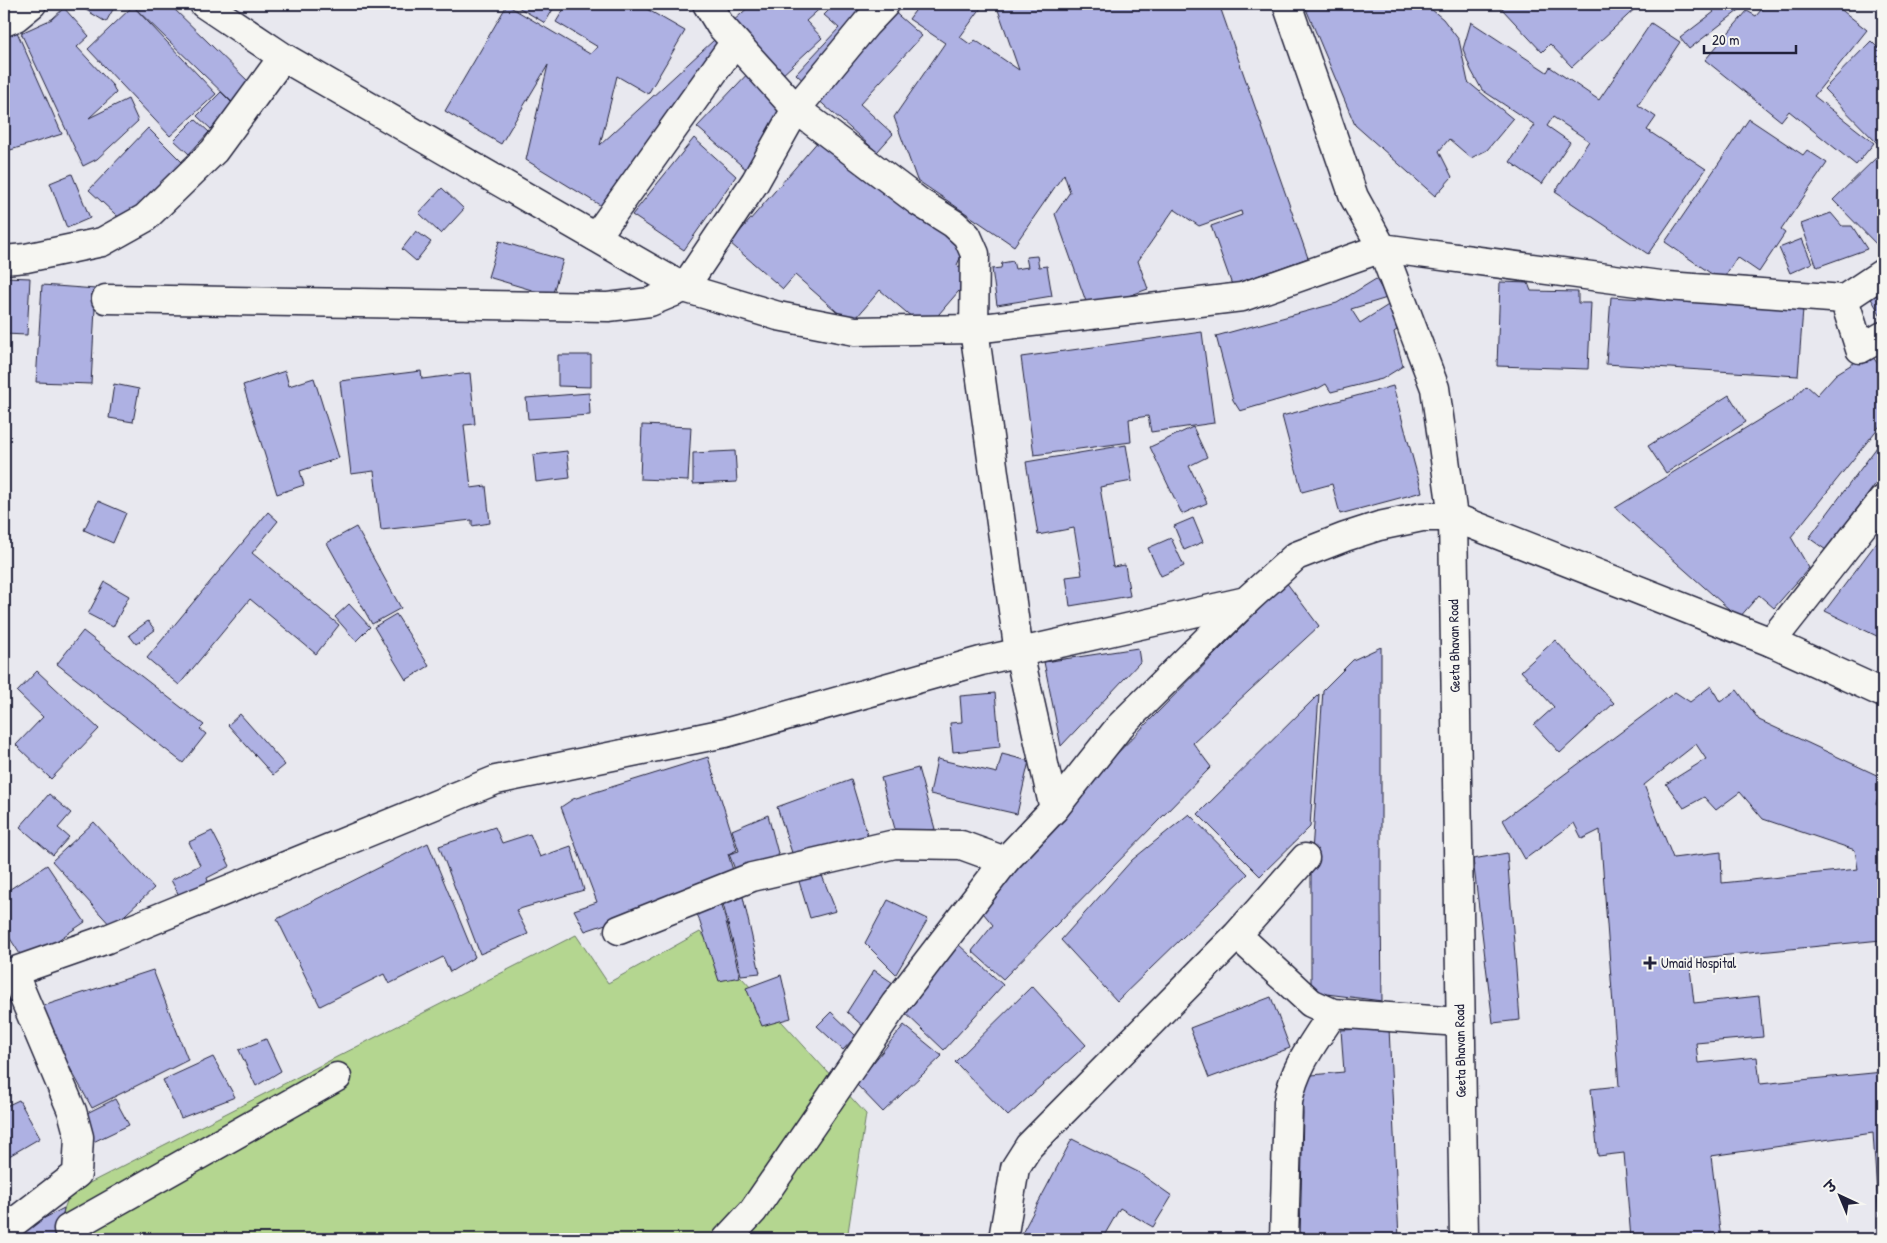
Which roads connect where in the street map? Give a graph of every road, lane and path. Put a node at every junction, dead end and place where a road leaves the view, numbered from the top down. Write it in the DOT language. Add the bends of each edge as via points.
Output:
graph roads {
  1 [pos="32,4"];
  2 [pos="707,4"];
  3 [pos="885,4"];
  4 [pos="1287,4"];
  5 [pos="210,5"];
  6 [pos="4,22"];
  7 [pos="735,42"];
  8 [pos="283,57"];
  9 [pos="796,109"];
  10 [pos="596,238"];
  11 [pos="1382,248"];
  12 [pos="4,260"];
  13 [pos="1883,273"];
  14 [pos="684,288"];
  15 [pos="106,299"];
  16 [pos="1844,299"];
  17 [pos="974,329"];
  18 [pos="1883,336"];
  19 [pos="1883,500"];
  20 [pos="1453,517"];
  21 [pos="1246,601"];
  22 [pos="1771,642"];
  23 [pos="1019,652"];
  24 [pos="1883,693"];
  25 [pos="1054,809"];
  26 [pos="1305,858"];
  27 [pos="1004,861"];
  28 [pos="619,930"];
  29 [pos="1237,935"];
  30 [pos="8,973"];
  31 [pos="1333,1013"];
  32 [pos="1459,1022"];
  33 [pos="337,1077"];
  34 [pos="77,1174"];
  35 [pos="4,1230"];
  36 [pos="67,1234"];
  37 [pos="728,1239"];
  38 [pos="1003,1239"];
  39 [pos="1284,1239"];
  40 [pos="1464,1239"];
  1 -- 6 [label="street"];
  2 -- 7 [label="street"];
  3 -- 9 [label="street"];
  4 -- 11 [label="street, Geeta Bhavan Road" via="1354,198"];
  5 -- 8 [label="street"];
  7 -- 9 [label="street"];
  7 -- 10 [label="street"];
  8 -- 10 [label="street"];
  8 -- 12 [label="street" via="214,151 145,218 102,242"];
  9 -- 14 [label="street" via="755,182"];
  9 -- 17 [label="street" via="967,236 975,254"];
  10 -- 14 [label="street"];
  11 -- 16 [label="street" via="1667,286"];
  11 -- 17 [label="street" via="1242,297"];
  11 -- 20 [label="street, Geeta Bhavan Road" via="1435,388"];
  13 -- 16 [label="street"];
  14 -- 15 [label="street" via="650,302 608,306"];
  14 -- 17 [label="street" via="778,316 855,331"];
  16 -- 18 [label="street" via="1860,350"];
  17 -- 23 [label="street"];
  19 -- 22 [label="street"];
  20 -- 21 [label="street" via="1422,517 1380,526 1296,556"];
  20 -- 22 [label="street"];
  20 -- 32 [label="street, Geeta Bhavan Road"];
  21 -- 23 [label="street"];
  21 -- 25 [label="street" via="1120,726"];
  22 -- 24 [label="street"];
  23 -- 25 [label="street"];
  23 -- 30 [label="street" via="725,733 496,780 107,940"];
  25 -- 27 [label="street"];
  26 -- 29 [label="street"];
  27 -- 28 [label="street" via="961,845 895,844 752,877"];
  27 -- 37 [label="street" via="895,1004 753,1210"];
  29 -- 31 [label="street" via="1311,1003"];
  29 -- 38 [label="street" via="1029,1146 1015,1168"];
  30 -- 34 [label="street" via="72,1111 79,1137"];
  31 -- 32 [label="street"];
  31 -- 39 [label="street" via="1292,1080 1288,1102"];
  32 -- 40 [label="street, Geeta Bhavan Road"];
  33 -- 36 [label="street"];
  34 -- 35 [label="street"];
  34 -- 36 [label="street"];
}
